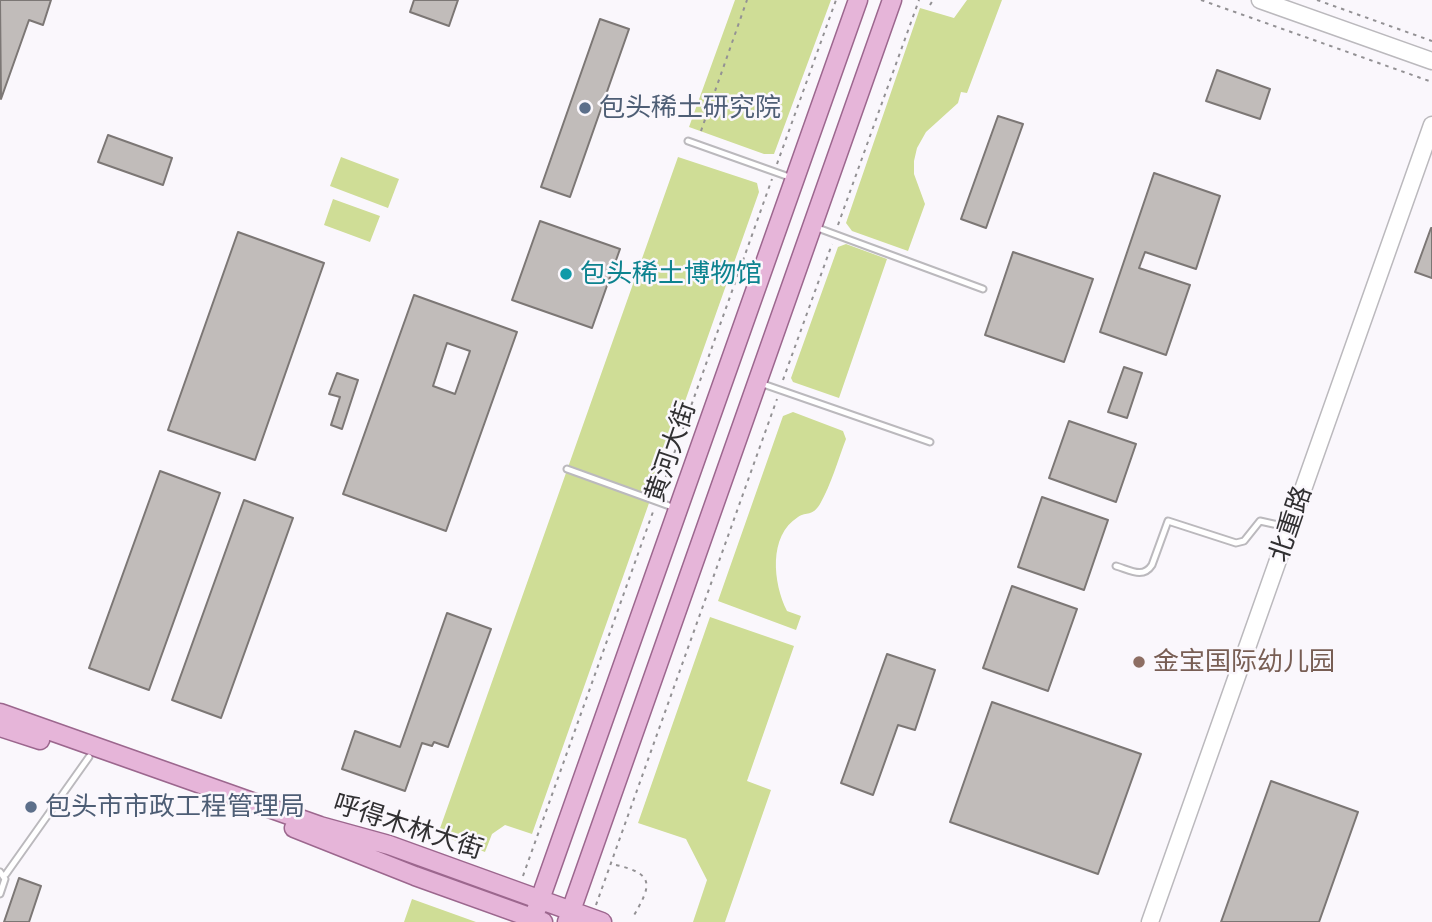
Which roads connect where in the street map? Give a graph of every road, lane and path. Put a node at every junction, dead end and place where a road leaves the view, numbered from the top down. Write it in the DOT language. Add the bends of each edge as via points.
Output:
graph roads {
  1 [pos="747,0"];
  2 [pos="836,0"];
  3 [pos="858,0"];
  4 [pos="892,0"];
  5 [pos="919,0"];
  6 [pos="933,0"];
  7 [pos="1202,0"];
  8 [pos="1259,0"];
  9 [pos="1317,0"];
  10 [pos="930,5"];
  11 [pos="1432,41"];
  12 [pos="1432,61"];
  13 [pos="1432,82"];
  14 [pos="1432,125"];
  15 [pos="701,131"];
  16 [pos="688,141"];
  17 [pos="774,172"];
  18 [pos="795,179"];
  19 [pos="812,226"];
  20 [pos="835,235"];
  21 [pos="983,289"];
  22 [pos="758,382"];
  23 [pos="780,389"];
  24 [pos="930,442"];
  25 [pos="567,470"];
  26 [pos="657,501"];
  27 [pos="678,509"];
  28 [pos="1290,528"];
  29 [pos="1116,566"];
  30 [pos="0,713"];
  31 [pos="0,726"];
  32 [pos="89,757"];
  33 [pos="616,865"];
  34 [pos="3,873"];
  35 [pos="518,891"];
  36 [pos="0,894"];
  37 [pos="540,900"];
  38 [pos="569,916"];
  39 [pos="633,917"];
  40 [pos="596,920"];
  41 [pos="536,921"];
  42 [pos="1150,922"];
  1 -- 15 [label="path"];
  2 -- 17 [label="path"];
  3 -- 18 [label="main road, 黄河大街"];
  4 -- 19 [label="main road"];
  5 -- 20 [label="path"];
  6 -- 10 [label="path"];
  7 -- 13 [label="path"];
  8 -- 12 [label="street"];
  9 -- 11 [label="path"];
  14 -- 28 [label="street, 北重路"];
  16 -- 17 [label="lane"];
  17 -- 18 [label="lane"];
  17 -- 26 [label="path"];
  18 -- 27 [label="main road, 黄河大街"];
  19 -- 20 [label="lane"];
  19 -- 22 [label="main road"];
  20 -- 21 [label="lane"];
  20 -- 23 [label="path"];
  22 -- 23 [label="lane"];
  22 -- 38 [label="main road"];
  23 -- 24 [label="lane"];
  23 -- 40 [label="path"];
  25 -- 26 [label="lane"];
  26 -- 27 [label="lane"];
  26 -- 35 [label="path"];
  27 -- 37 [label="main road, 黄河大街"];
  28 -- 29 [label="lane" via="1260,521 1244,541 1236,543 1168,521 1146,573"];
  28 -- 42 [label="street, 北重路"];
  30 -- 35 [label="main road, 呼得木林大街"];
  31 -- 32 [label="main road, 呼得木林大街"];
  32 -- 34 [label="lane"];
  32 -- 41 [label="main road, 呼得木林大街"];
  33 -- 39 [label="path" via="637,871 646,881 647,894"];
  34 -- 36 [label="lane"];
  35 -- 37 [label="main road, 呼得木林大街"];
  37 -- 38 [label="main road, 呼得木林大街"];
  37 -- 41 [label="main road, 黄河大街"];
  38 -- 40 [label="main road, 呼得木林大街"];
}
